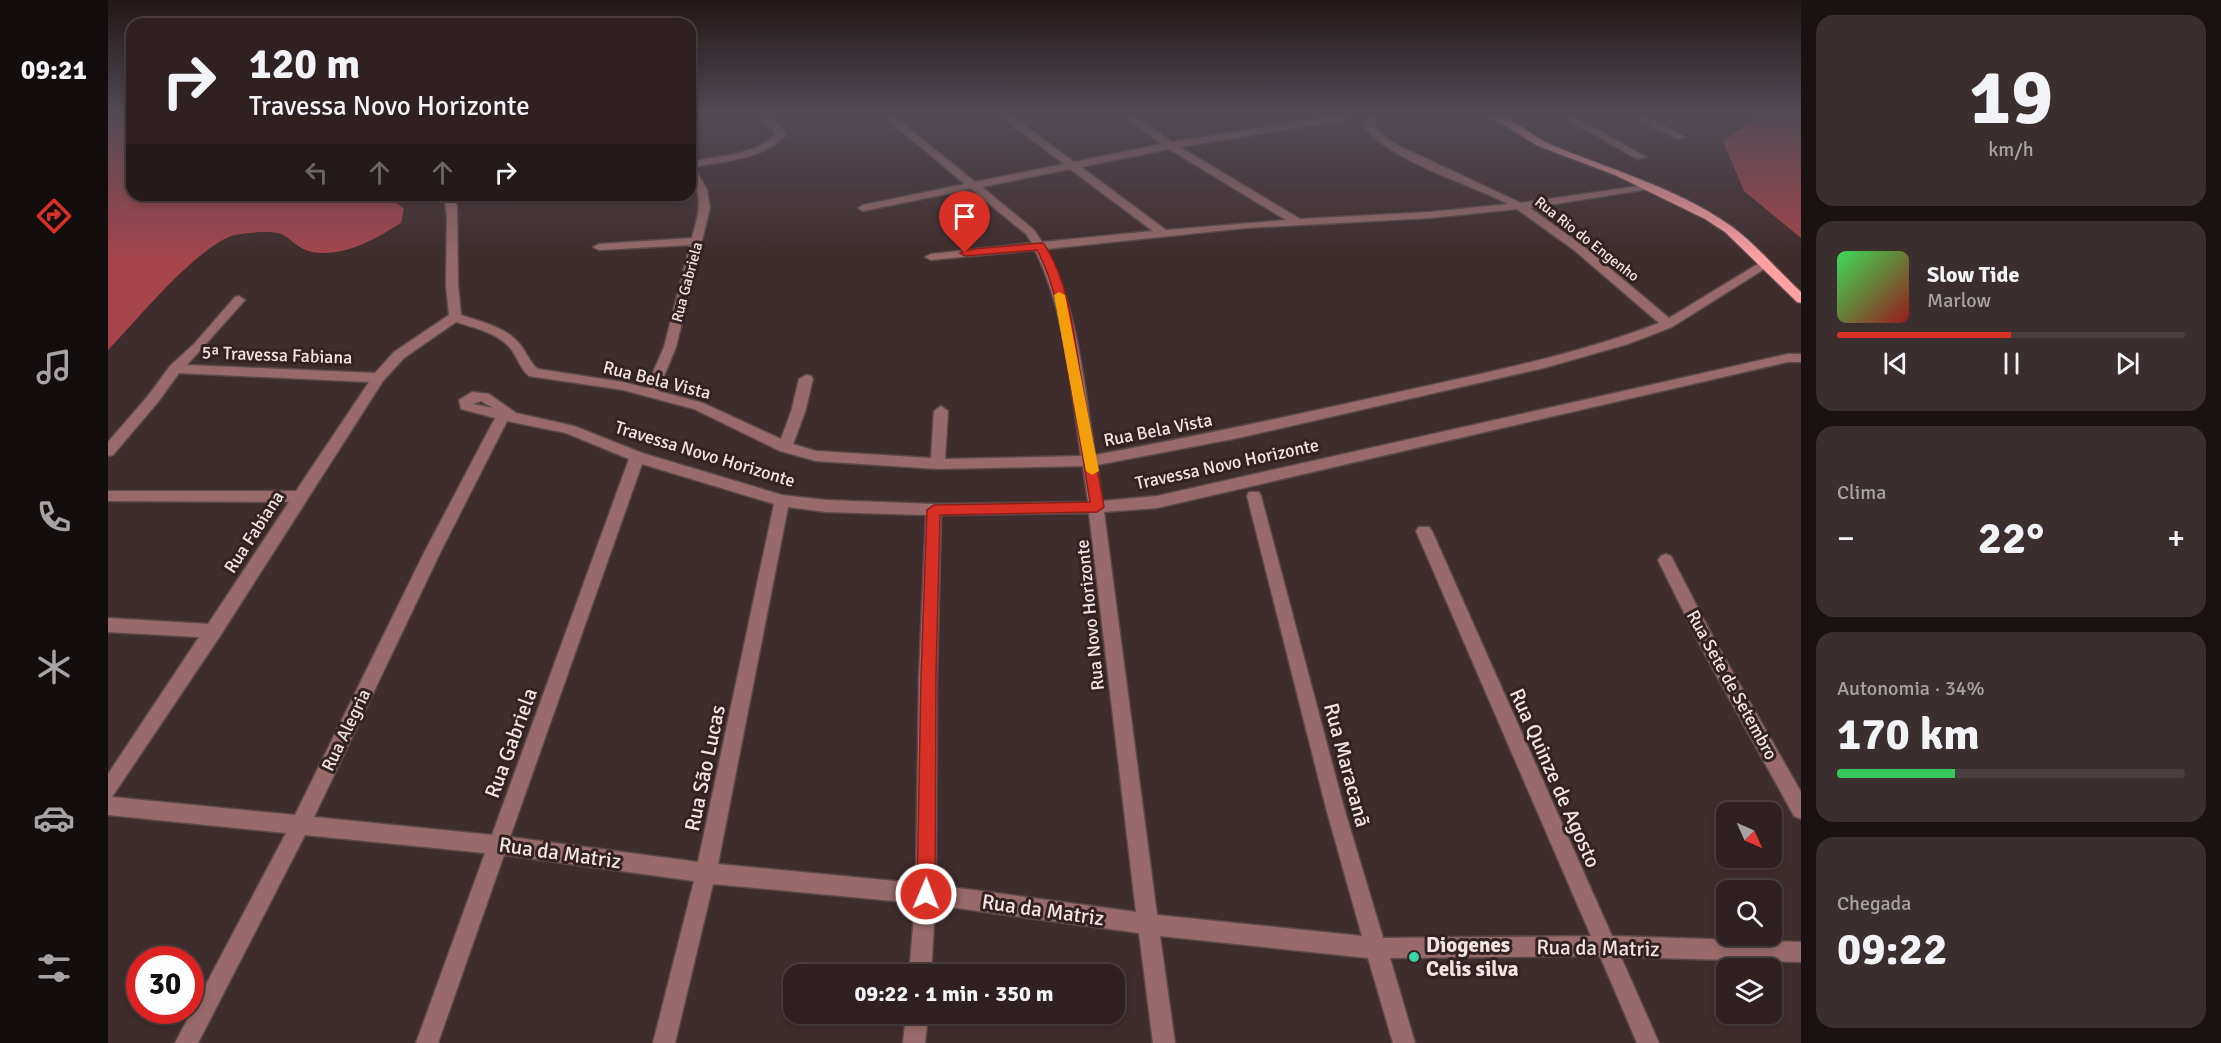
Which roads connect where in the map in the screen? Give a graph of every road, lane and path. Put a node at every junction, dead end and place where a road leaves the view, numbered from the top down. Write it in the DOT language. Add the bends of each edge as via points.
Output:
graph roads {
  1 [pos="948,163"];
  2 [pos="1067,163"];
  3 [pos="1093,163"];
  4 [pos="1199,163"];
  5 [pos="1426,163"];
  6 [pos="1592,163"];
  7 [pos="1073,167"];
  8 [pos="696,178"];
  9 [pos="976,185"];
  10 [pos="1648,186"];
  11 [pos="450,201"];
  12 [pos="1520,206"];
  13 [pos="863,208"];
  14 [pos="1296,221"];
  15 [pos="1164,234"];
  16 [pos="698,241"];
  17 [pos="1041,246"];
  18 [pos="598,247"];
  19 [pos="931,257"];
  20 [pos="1765,264"];
  21 [pos="1801,299"];
  22 [pos="239,300"];
  23 [pos="455,317"];
  24 [pos="1668,324"];
  25 [pos="1801,358"];
  26 [pos="175,369"];
  27 [pos="378,378"];
  28 [pos="806,379"];
  29 [pos="650,393"];
  30 [pos="475,395"];
  31 [pos="941,411"];
  32 [pos="507,416"];
  33 [pos="785,447"];
  34 [pos="108,451"];
  35 [pos="637,457"];
  36 [pos="1091,461"];
  37 [pos="938,464"];
  38 [pos="108,496"];
  39 [pos="1254,496"];
  40 [pos="300,497"];
  41 [pos="782,501"];
  42 [pos="1097,507"];
  43 [pos="934,510"];
  44 [pos="1424,531"];
  45 [pos="1666,560"];
  46 [pos="108,626"];
  47 [pos="214,631"];
  48 [pos="108,790"];
  49 [pos="108,806"];
  50 [pos="1801,810"];
  51 [pos="301,824"];
  52 [pos="499,845"];
  53 [pos="706,873"];
  54 [pos="926,894"];
  55 [pos="1147,924"];
  56 [pos="1604,946"];
  57 [pos="1376,948"];
  58 [pos="1801,952"];
  59 [pos="921,964"];
  60 [pos="915,1024"];
  61 [pos="186,1043"];
  62 [pos="427,1043"];
  63 [pos="664,1043"];
  64 [pos="914,1043"];
  65 [pos="1164,1043"];
  66 [pos="1404,1043"];
  67 [pos="1648,1043"];
  1 -- 9 [label="street, Rua Novo Horizonte"];
  2 -- 7 [label="street"];
  3 -- 7 [label="street"];
  4 -- 14 [label="street"];
  5 -- 12 [label="street, Rua Rio do Engenho"];
  6 -- 10 [label="main road"];
  7 -- 9 [label="street"];
  7 -- 15 [label="street"];
  8 -- 16 [label="street, Rua Gabriela" via="705,208"];
  9 -- 13 [label="street"];
  9 -- 17 [label="street, Rua Novo Horizonte"];
  10 -- 12 [label="street"];
  10 -- 20 [label="main road" via="1729,230"];
  11 -- 23 [label="street"];
  12 -- 14 [label="street"];
  12 -- 24 [label="street, Rua Rio do Engenho"];
  14 -- 15 [label="street"];
  15 -- 17 [label="street"];
  16 -- 18 [label="street"];
  16 -- 29 [label="street, Rua Gabriela" via="670,347"];
  17 -- 19 [label="street"];
  17 -- 36 [label="street, Rua Novo Horizonte" via="1066,320"];
  20 -- 21 [label="main road"];
  20 -- 24 [label="street, Rua Bela Vista"];
  22 -- 26 [label="street"];
  23 -- 27 [label="street, Rua Fabiana" via="399,355"];
  23 -- 29 [label="street, Rua Bela Vista" via="491,330 512,343 534,373"];
  24 -- 36 [label="street, Rua Bela Vista" via="1544,364 1238,433"];
  25 -- 42 [label="street, Travessa Novo Horizonte" via="1157,502"];
  26 -- 27 [label="street, 5ª Travessa Fabiana"];
  26 -- 34 [label="street"];
  27 -- 40 [label="street, Rua Fabiana"];
  28 -- 33 [label="street"];
  29 -- 33 [label="street, Rua Bela Vista" via="698,406"];
  30 -- 32 [label="street, Travessa Novo Horizonte" via="466,400 468,407"];
  31 -- 37 [label="street"];
  32 -- 35 [label="street, Travessa Novo Horizonte" via="569,429"];
  32 -- 51 [label="street, Rua Alegria" via="432,553"];
  33 -- 37 [label="street, Rua Bela Vista" via="816,456"];
  35 -- 41 [label="street, Travessa Novo Horizonte"];
  35 -- 52 [label="street, Rua Gabriela"];
  36 -- 37 [label="street, Rua Bela Vista"];
  36 -- 42 [label="street, Rua Novo Horizonte"];
  38 -- 40 [label="street"];
  39 -- 57 [label="street, Rua Maracanã" via="1329,787"];
  40 -- 47 [label="street, Rua Fabiana"];
  41 -- 43 [label="street, Travessa Novo Horizonte"];
  41 -- 53 [label="street, Rua São Lucas"];
  42 -- 43 [label="street, Travessa Novo Horizonte"];
  42 -- 55 [label="street, Rua Novo Horizonte"];
  43 -- 54 [label="street"];
  44 -- 56 [label="street, Rua Quinze de Agosto"];
  45 -- 50 [label="street, Rua Sete de Setembro" via="1709,646"];
  46 -- 47 [label="street"];
  47 -- 48 [label="street, Rua Fabiana"];
  49 -- 51 [label="street, Rua da Matriz"];
  51 -- 52 [label="street, Rua da Matriz"];
  51 -- 61 [label="street, Rua Alegria"];
  52 -- 53 [label="street, Rua da Matriz"];
  52 -- 62 [label="street, Rua Gabriela"];
  53 -- 54 [label="street, Rua da Matriz"];
  53 -- 63 [label="street, Rua São Lucas"];
  54 -- 55 [label="street, Rua da Matriz"];
  54 -- 59 [label="street"];
  55 -- 57 [label="street, Rua da Matriz"];
  55 -- 65 [label="street, Rua Novo Horizonte"];
  56 -- 57 [label="street, Rua da Matriz"];
  56 -- 58 [label="street, Rua da Matriz"];
  56 -- 67 [label="street, Rua Quinze de Agosto"];
  57 -- 66 [label="street, Rua Maracanã"];
  60 -- 64 [label="street"];
}
